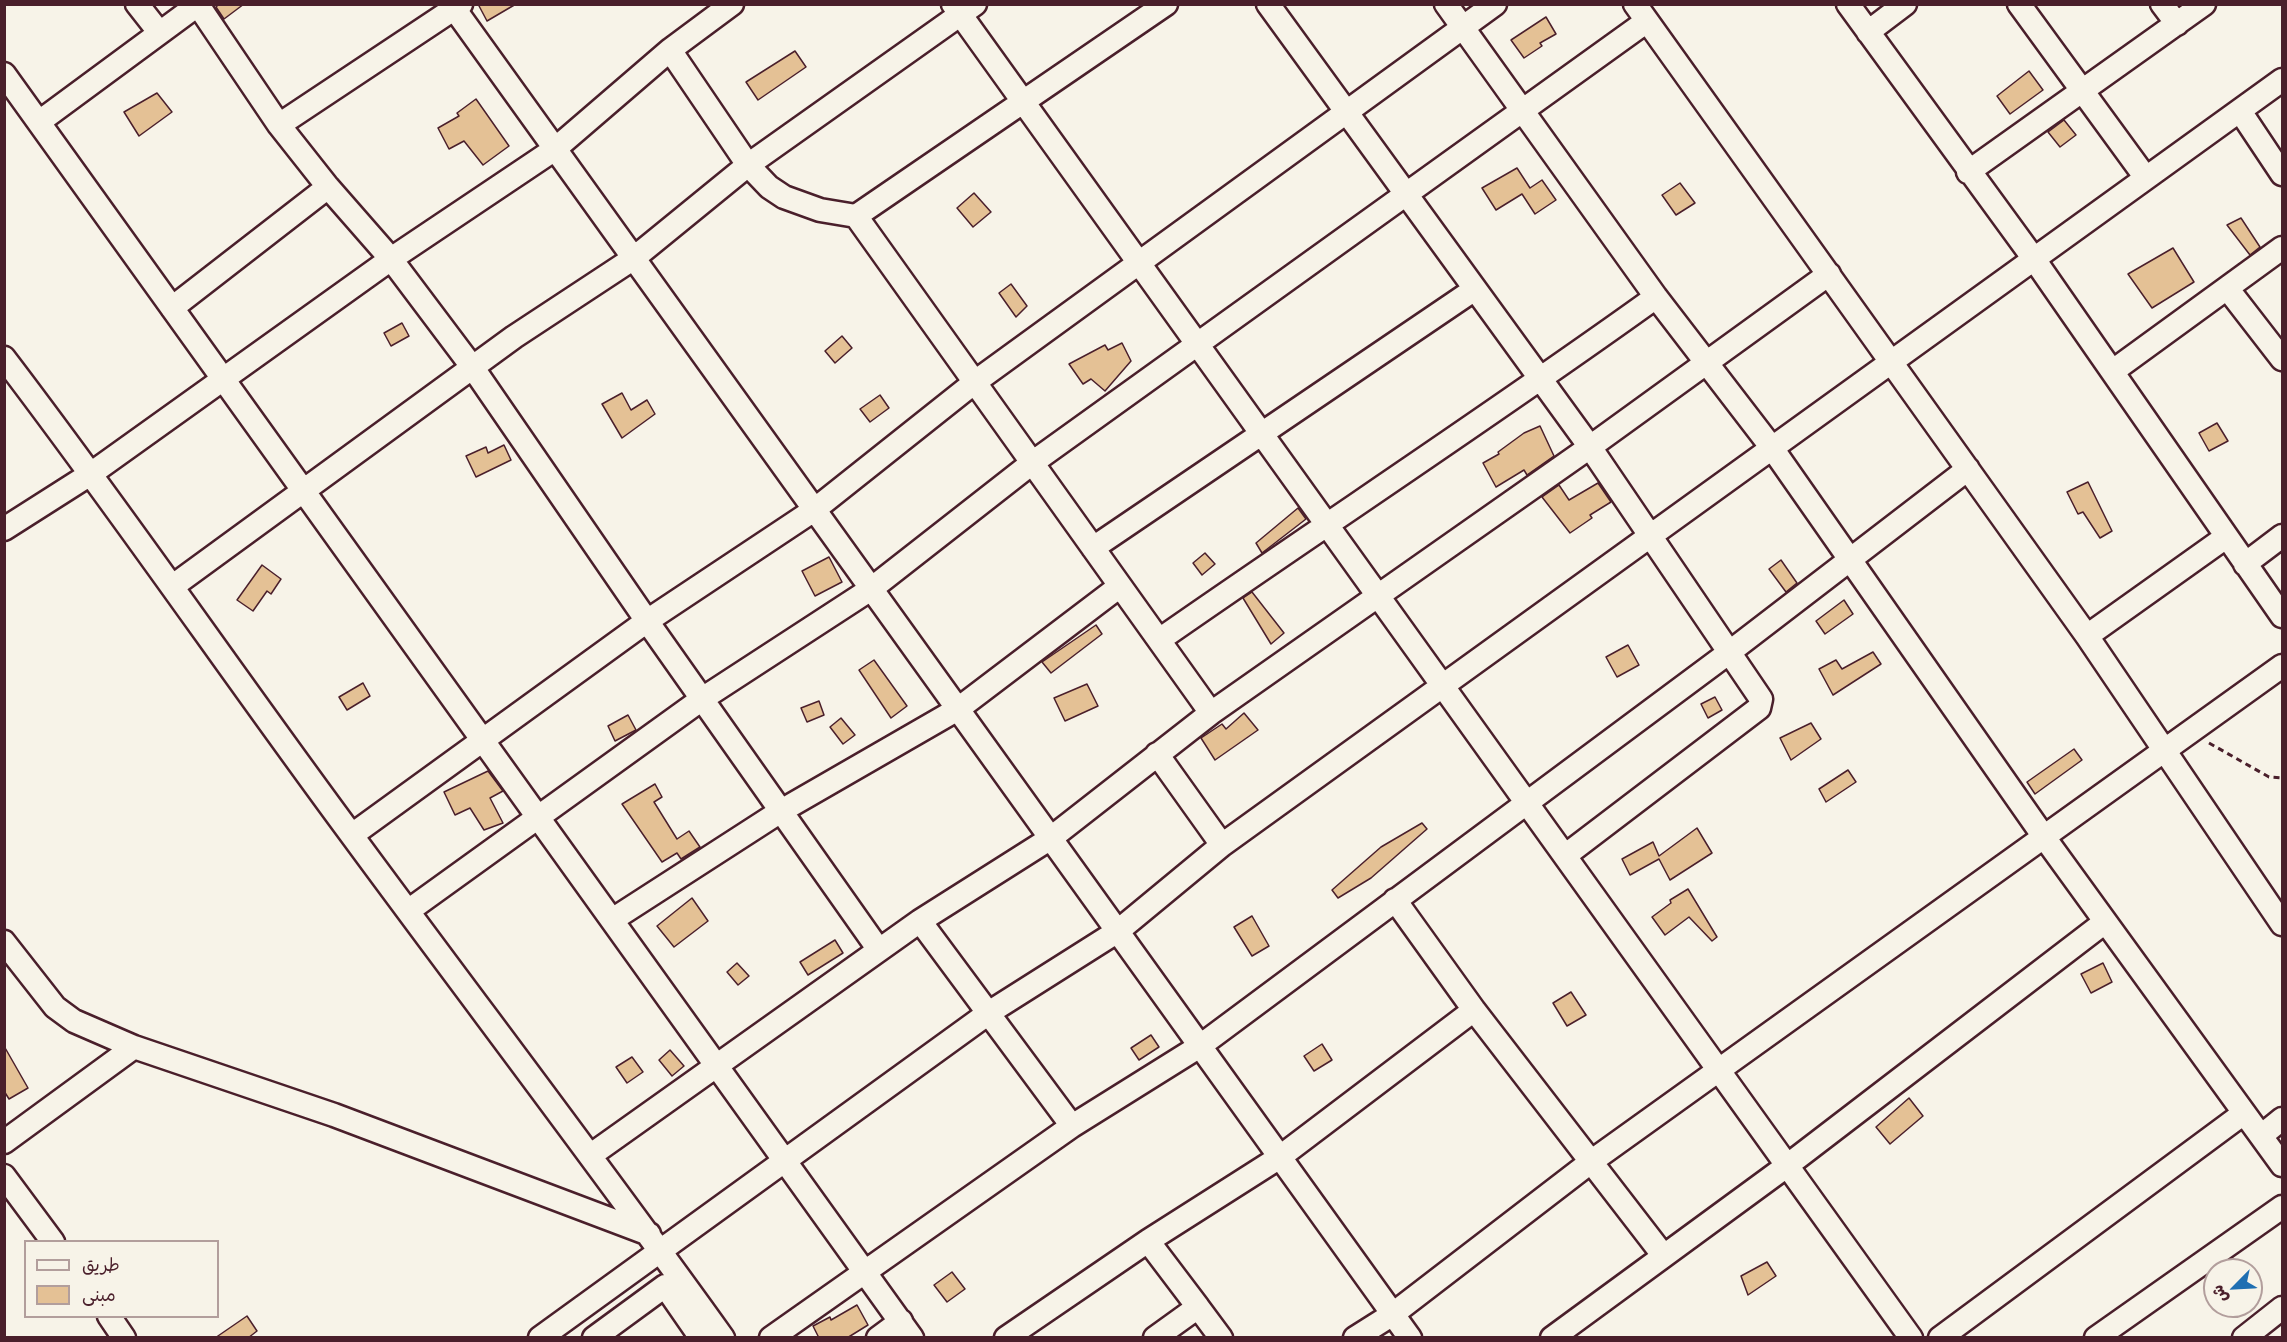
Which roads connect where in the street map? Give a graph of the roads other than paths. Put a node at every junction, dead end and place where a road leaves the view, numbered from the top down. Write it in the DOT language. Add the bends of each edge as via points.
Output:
graph roads {
  1 [pos="137,4"];
  2 [pos="732,4"];
  3 [pos="1166,4"];
  4 [pos="1268,4"];
  5 [pos="1446,4"];
  6 [pos="1495,4"];
  7 [pos="1848,4"];
  8 [pos="1905,4"];
  9 [pos="2019,4"];
  10 [pos="2162,4"];
  11 [pos="2204,4"];
  12 [pos="199,5"];
  13 [pos="455,6"];
  14 [pos="963,8"];
  15 [pos="1641,13"];
  16 [pos="2176,24"];
  17 [pos="1462,28"];
  18 [pos="159,32"];
  19 [pos="1868,32"];
  20 [pos="670,50"];
  21 [pos="4,74"];
  22 [pos="2283,80"];
  23 [pos="2083,90"];
  24 [pos="1024,103"];
  25 [pos="1347,111"];
  26 [pos="1523,111"];
  27 [pos="2240,111"];
  28 [pos="39,122"];
  29 [pos="279,125"];
  30 [pos="555,149"];
  31 [pos="748,165"];
  32 [pos="1968,172"];
  33 [pos="2283,174"];
  34 [pos="2146,178"];
  35 [pos="328,187"];
  36 [pos="1407,194"];
  37 [pos="856,216"];
  38 [pos="2283,248"];
  39 [pos="634,258"];
  40 [pos="391,259"];
  41 [pos="2034,259"];
  42 [pos="1139,263"];
  43 [pos="1828,274"];
  44 [pos="2227,288"];
  45 [pos="1475,289"];
  46 [pos="1656,297"];
  47 [pos="172,308"];
  48 [pos="1197,344"];
  49 [pos="4,358"];
  50 [pos="2283,359"];
  51 [pos="1706,361"];
  52 [pos="1892,362"];
  53 [pos="473,368"];
  54 [pos="2113,371"];
  55 [pos="222,378"];
  56 [pos="1541,380"];
  57 [pos="975,382"];
  58 [pos="1261,433"];
  59 [pos="1590,447"];
  60 [pos="1772,448"];
  61 [pos="1032,463"];
  62 [pos="1968,469"];
  63 [pos="92,473"];
  64 [pos="304,492"];
  65 [pos="814,510"];
  66 [pos="1326,523"];
  67 [pos="4,529"];
  68 [pos="1652,535"];
  69 [pos="2283,536"];
  70 [pos="2226,537"];
  71 [pos="1093,548"];
  72 [pos="1851,559"];
  73 [pos="2245,564"];
  74 [pos="173,586"];
  75 [pos="1120,586"];
  76 [pos="871,589"];
  77 [pos="1377,595"];
  78 [pos="2283,616"];
  79 [pos="647,621"];
  80 [pos="2087,636"];
  81 [pos="1159,640"];
  82 [pos="1731,651"];
  83 [pos="2283,666"];
  84 [pos="1443,686"];
  85 [pos="702,699"];
  86 [pos="958,709"];
  87 [pos="1211,713"];
  88 [pos="483,740"];
  89 [pos="2166,749"];
  90 [pos="1157,754"];
  91 [pos="1527,802"];
  92 [pos="781,811"];
  93 [pos="538,817"];
  94 [pos="351,835"];
  95 [pos="2044,837"];
  96 [pos="1051,838"];
  97 [pos="1222,845"];
  98 [pos="1566,855"];
  99 [pos="1395,900"];
  100 [pos="408,910"];
  101 [pos="612,920"];
  102 [pos="920,921"];
  103 [pos="2105,922"];
  104 [pos="2283,924"];
  105 [pos="1118,931"];
  106 [pos="4,942"];
  107 [pos="879,950"];
  108 [pos="1474,1010"];
  109 [pos="990,1012"];
  110 [pos="1200,1046"];
  111 [pos="134,1047"];
  112 [pos="717,1065"];
  113 [pos="1719,1069"];
  114 [pos="2244,1113"];
  115 [pos="2283,1119"];
  116 [pos="1072,1126"];
  117 [pos="2261,1136"];
  118 [pos="4,1142"];
  119 [pos="591,1155"];
  120 [pos="1280,1157"];
  121 [pos="785,1160"];
  122 [pos="1592,1161"];
  123 [pos="1788,1165"];
  124 [pos="2283,1165"];
  125 [pos="4,1176"];
  126 [pos="2283,1207"];
  127 [pos="52,1240"];
  128 [pos="1148,1241"];
  129 [pos="655,1242"];
  130 [pos="1663,1255"];
  131 [pos="866,1273"];
  132 [pos="1198,1307"];
  133 [pos="2283,1308"];
  134 [pos="1393,1314"];
  135 [pos="110,1318"];
  136 [pos="907,1330"];
  137 [pos="124,1338"];
  138 [pos="540,1338"];
  139 [pos="594,1338"];
  140 [pos="701,1338"];
  141 [pos="723,1338"];
  142 [pos="771,1338"];
  143 [pos="878,1338"];
  144 [pos="1006,1338"];
  145 [pos="1155,1338"];
  146 [pos="1221,1338"];
  147 [pos="1355,1338"];
  148 [pos="1410,1338"];
  149 [pos="1552,1338"];
  150 [pos="1911,1338"];
  151 [pos="1940,1338"];
  152 [pos="2097,1338"];
  153 [pos="2244,1338"];
  1 -- 18 [label="street"];
  2 -- 20 [label="street"];
  3 -- 24 [label="street"];
  4 -- 25 [label="street"];
  5 -- 17 [label="street"];
  6 -- 17 [label="street"];
  7 -- 19 [label="street"];
  8 -- 19 [label="street"];
  9 -- 23 [label="street"];
  10 -- 16 [label="street"];
  11 -- 16 [label="street"];
  12 -- 18 [label="street"];
  12 -- 29 [label="street"];
  13 -- 29 [label="street"];
  13 -- 30 [label="street"];
  14 -- 24 [label="street"];
  14 -- 31 [label="street"];
  15 -- 26 [label="street"];
  15 -- 43 [label="street"];
  16 -- 23 [label="street"];
  17 -- 25 [label="street"];
  17 -- 26 [label="street"];
  18 -- 28 [label="street"];
  19 -- 32 [label="street"];
  20 -- 30 [label="street"];
  20 -- 31 [label="street"];
  21 -- 28 [label="street"];
  22 -- 27 [label="street"];
  23 -- 32 [label="street"];
  23 -- 34 [label="street"];
  24 -- 37 [label="street"];
  24 -- 42 [label="street"];
  25 -- 36 [label="street"];
  25 -- 42 [label="street"];
  26 -- 36 [label="street"];
  26 -- 46 [label="street"];
  27 -- 33 [label="street"];
  27 -- 34 [label="street"];
  28 -- 47 [label="street"];
  29 -- 35 [label="street"];
  30 -- 39 [label="street"];
  30 -- 40 [label="street"];
  31 -- 37 [label="street" via="784,197 820,210"];
  31 -- 39 [label="street"];
  32 -- 41 [label="street"];
  34 -- 41 [label="street"];
  35 -- 40 [label="street"];
  35 -- 47 [label="street"];
  36 -- 45 [label="street"];
  36 -- 48 [label="street"];
  37 -- 57 [label="street"];
  38 -- 44 [label="street"];
  39 -- 53 [label="street"];
  39 -- 65 [label="street"];
  40 -- 53 [label="street"];
  40 -- 55 [label="street"];
  41 -- 52 [label="street"];
  41 -- 54 [label="street"];
  42 -- 48 [label="street"];
  42 -- 57 [label="street"];
  43 -- 51 [label="street"];
  43 -- 52 [label="street"];
  44 -- 50 [label="street"];
  44 -- 54 [label="street"];
  45 -- 56 [label="street"];
  45 -- 58 [label="street"];
  46 -- 51 [label="street"];
  46 -- 56 [label="street"];
  47 -- 55 [label="street"];
  48 -- 58 [label="street"];
  48 -- 61 [label="street"];
  49 -- 63 [label="street"];
  51 -- 59 [label="street"];
  51 -- 60 [label="street"];
  52 -- 60 [label="street"];
  52 -- 62 [label="street"];
  53 -- 64 [label="street"];
  53 -- 79 [label="street"];
  54 -- 70 [label="street"];
  55 -- 63 [label="street"];
  55 -- 64 [label="street"];
  56 -- 59 [label="street"];
  56 -- 66 [label="street"];
  57 -- 61 [label="street"];
  57 -- 65 [label="street"];
  58 -- 66 [label="street"];
  58 -- 71 [label="street"];
  59 -- 68 [label="street"];
  59 -- 77 [label="street"];
  60 -- 68 [label="street"];
  60 -- 72 [label="street"];
  61 -- 71 [label="street"];
  61 -- 76 [label="street"];
  62 -- 72 [label="street"];
  62 -- 80 [label="street"];
  63 -- 67 [label="street"];
  63 -- 74 [label="street"];
  64 -- 74 [label="street"];
  64 -- 88 [label="street"];
  65 -- 76 [label="street"];
  65 -- 79 [label="street"];
  66 -- 77 [label="street"];
  66 -- 81 [label="street"];
  68 -- 82 [label="street"];
  68 -- 84 [label="street"];
  69 -- 73 [label="street"];
  70 -- 73 [label="street"];
  70 -- 80 [label="street"];
  71 -- 75 [label="street"];
  72 -- 82 [label="street"];
  72 -- 95 [label="street"];
  73 -- 78 [label="street"];
  74 -- 94 [label="street"];
  75 -- 81 [label="street"];
  75 -- 86 [label="street"];
  76 -- 85 [label="street"];
  76 -- 86 [label="street"];
  77 -- 84 [label="street"];
  77 -- 87 [label="street"];
  79 -- 85 [label="street"];
  79 -- 88 [label="street"];
  80 -- 89 [label="street"];
  81 -- 87 [label="street"];
  82 -- 91 [label="street"];
  82 -- 98 [label="street" via="1761,699 1760,707"];
  83 -- 89 [label="street"];
  84 -- 91 [label="street"];
  84 -- 97 [label="street"];
  85 -- 92 [label="street"];
  85 -- 93 [label="street"];
  86 -- 92 [label="street"];
  86 -- 96 [label="street"];
  87 -- 90 [label="street"];
  88 -- 93 [label="street"];
  88 -- 94 [label="street"];
  89 -- 95 [label="street"];
  89 -- 104 [label="street"];
  90 -- 96 [label="street"];
  90 -- 97 [label="street"];
  91 -- 98 [label="street"];
  91 -- 99 [label="street"];
  92 -- 101 [label="street"];
  92 -- 107 [label="street"];
  93 -- 100 [label="street"];
  93 -- 101 [label="street"];
  94 -- 100 [label="street"];
  95 -- 103 [label="street"];
  95 -- 113 [label="street"];
  96 -- 102 [label="street"];
  96 -- 105 [label="street"];
  97 -- 105 [label="street"];
  98 -- 113 [label="street"];
  99 -- 108 [label="street"];
  99 -- 110 [label="street"];
  100 -- 119 [label="street"];
  101 -- 112 [label="street"];
  102 -- 107 [label="street"];
  102 -- 109 [label="street"];
  103 -- 114 [label="street"];
  103 -- 123 [label="street"];
  105 -- 109 [label="street"];
  105 -- 110 [label="street"];
  106 -- 111 [label="street" via="55,1007 74,1021"];
  107 -- 112 [label="street"];
  108 -- 120 [label="street"];
  108 -- 122 [label="street"];
  109 -- 116 [label="street"];
  109 -- 121 [label="street"];
  110 -- 116 [label="street"];
  110 -- 120 [label="street"];
  111 -- 118 [label="street"];
  111 -- 129 [label="street" via="334,1115"];
  112 -- 119 [label="street"];
  112 -- 121 [label="street"];
  113 -- 122 [label="street"];
  113 -- 123 [label="street"];
  114 -- 117 [label="street"];
  114 -- 151 [label="street"];
  115 -- 117 [label="street"];
  116 -- 131 [label="street"];
  117 -- 124 [label="street"];
  119 -- 129 [label="street"];
  120 -- 128 [label="street"];
  120 -- 134 [label="street"];
  121 -- 129 [label="street"];
  121 -- 131 [label="street"];
  122 -- 130 [label="street"];
  122 -- 134 [label="street"];
  123 -- 130 [label="street"];
  123 -- 150 [label="street"];
  125 -- 127 [label="street"];
  126 -- 152 [label="street"];
  128 -- 132 [label="street"];
  128 -- 144 [label="street"];
  129 -- 138 [label="street"];
  129 -- 141 [label="street"];
  130 -- 149 [label="street"];
  131 -- 136 [label="street"];
  131 -- 142 [label="street"];
  132 -- 145 [label="street"];
  132 -- 146 [label="street"];
  133 -- 153 [label="street"];
  134 -- 147 [label="street"];
  134 -- 148 [label="street"];
  135 -- 137 [label="street"];
  136 -- 143 [label="street"];
  139 -- 140 [label="street" via="665,1287"];
}
